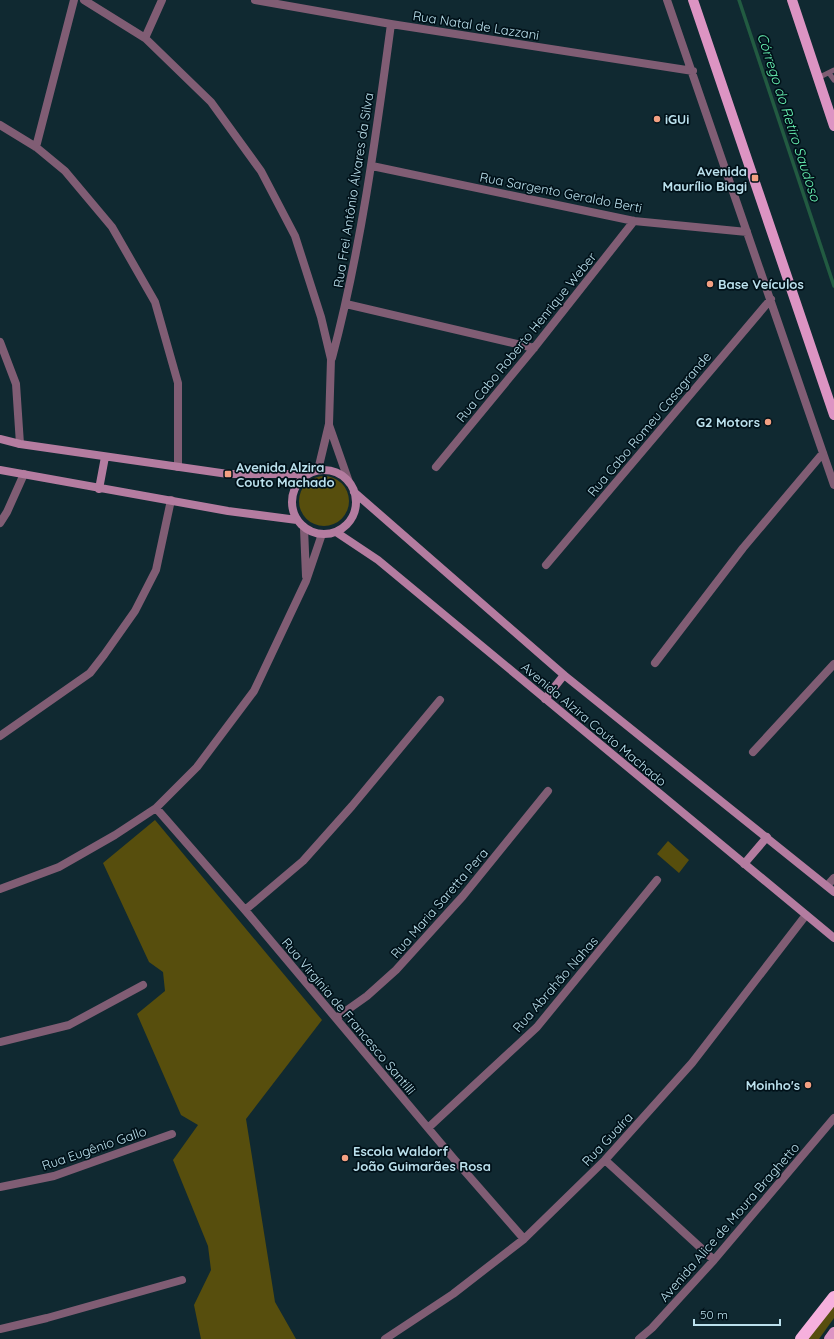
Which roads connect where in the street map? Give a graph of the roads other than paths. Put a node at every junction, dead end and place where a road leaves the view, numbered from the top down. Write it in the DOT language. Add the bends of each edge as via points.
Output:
graph roads {
  1 [pos="74,0"];
  2 [pos="84,0"];
  3 [pos="162,0"];
  4 [pos="255,0"];
  5 [pos="668,0"];
  6 [pos="693,0"];
  7 [pos="792,0"];
  8 [pos="391,24"];
  9 [pos="145,38"];
  10 [pos="693,71"];
  11 [pos="831,71"];
  12 [pos="818,78"];
  13 [pos="834,80"];
  14 [pos="0,126"];
  15 [pos="834,126"];
  16 [pos="36,147"];
  17 [pos="372,166"];
  18 [pos="634,221"];
  19 [pos="747,232"];
  20 [pos="771,299"];
  21 [pos="346,304"];
  22 [pos="0,342"];
  23 [pos="534,348"];
  24 [pos="332,359"];
  25 [pos="834,415"];
  26 [pos="329,424"];
  27 [pos="0,439"];
  28 [pos="20,444"];
  29 [pos="823,453"];
  30 [pos="105,457"];
  31 [pos="178,467"];
  32 [pos="436,467"];
  33 [pos="0,470"];
  34 [pos="318,470"];
  35 [pos="24,474"];
  36 [pos="307,474"];
  37 [pos="348,482"];
  38 [pos="834,485"];
  39 [pos="99,489"];
  40 [pos="354,492"];
  41 [pos="171,500"];
  42 [pos="297,520"];
  43 [pos="0,523"];
  44 [pos="304,528"];
  45 [pos="336,532"];
  46 [pos="322,534"];
  47 [pos="546,565"];
  48 [pos="306,581"];
  49 [pos="655,663"];
  50 [pos="834,664"];
  51 [pos="564,675"];
  52 [pos="545,699"];
  53 [pos="440,700"];
  54 [pos="0,736"];
  55 [pos="753,752"];
  56 [pos="548,791"];
  57 [pos="156,808"];
  58 [pos="767,837"];
  59 [pos="744,864"];
  60 [pos="834,878"];
  61 [pos="657,880"];
  62 [pos="827,886"];
  63 [pos="0,889"];
  64 [pos="834,892"];
  65 [pos="246,910"];
  66 [pos="806,915"];
  67 [pos="834,938"];
  68 [pos="143,986"];
  69 [pos="336,1018"];
  70 [pos="0,1042"];
  71 [pos="834,1118"];
  72 [pos="428,1128"];
  73 [pos="172,1134"];
  74 [pos="605,1160"];
  75 [pos="0,1187"];
  76 [pos="524,1239"];
  77 [pos="714,1260"];
  78 [pos="182,1280"];
  79 [pos="834,1297"];
  80 [pos="0,1329"];
  81 [pos="834,1332"];
  82 [pos="385,1339"];
  83 [pos="639,1339"];
  84 [pos="801,1339"];
  85 [pos="829,1339"];
  1 -- 16 [label="street"];
  2 -- 9 [label="street"];
  3 -- 9 [label="street"];
  4 -- 8 [label="street, Rua Natal de Lazzani"];
  5 -- 10 [label="street"];
  6 -- 25 [label="main road"];
  7 -- 12 [label="main road"];
  8 -- 10 [label="street, Rua Natal de Lazzani"];
  8 -- 17 [label="street, Rua Frei Antônio Álvares da Silva"];
  9 -- 24 [label="street" via="211,102 261,171 295,236"];
  10 -- 19 [label="street"];
  11 -- 12 [label="lane"];
  11 -- 13 [label="lane"];
  12 -- 15 [label="main road"];
  14 -- 16 [label="street"];
  16 -- 31 [label="street" via="65,171 112,227 154,302 178,383"];
  17 -- 18 [label="street, Rua Sargento Geraldo Berti"];
  17 -- 21 [label="street, Rua Frei Antônio Álvares da Silva"];
  18 -- 19 [label="street, Rua Sargento Geraldo Berti"];
  18 -- 23 [label="street, Rua Cabo Roberto Henrique Weber"];
  19 -- 20 [label="street"];
  20 -- 29 [label="street"];
  20 -- 47 [label="street, Rua Cabo Romeu Casagrande"];
  21 -- 23 [label="street"];
  21 -- 24 [label="street, Rua Frei Antônio Álvares da Silva"];
  22 -- 28 [label="street" via="16,384"];
  23 -- 32 [label="street, Rua Cabo Roberto Henrique Weber"];
  24 -- 26 [label="street"];
  26 -- 34 [label="street"];
  26 -- 37 [label="street"];
  27 -- 28 [label="street"];
  28 -- 30 [label="street"];
  29 -- 38 [label="street"];
  29 -- 49 [label="street" via="742,548"];
  30 -- 31 [label="street"];
  30 -- 39 [label="street"];
  31 -- 36 [label="street" via="228,474"];
  33 -- 35 [label="street"];
  34 -- 36 [label="street"];
  34 -- 37 [label="street" via="335,472"];
  35 -- 39 [label="street"];
  35 -- 43 [label="street"];
  36 -- 42 [label="street" via="298,483 292,495 292,508"];
  37 -- 40 [label="street"];
  39 -- 41 [label="street"];
  40 -- 45 [label="street" via="356,502 350,520"];
  40 -- 51 [label="street, Avenida Alzira Couto Machado"];
  41 -- 42 [label="street"];
  41 -- 54 [label="street" via="156,570 135,611 104,655 90,673"];
  42 -- 44 [label="street"];
  44 -- 46 [label="street"];
  44 -- 48 [label="street"];
  45 -- 46 [label="street"];
  45 -- 52 [label="street, Avenida Alzira Couto Machado" via="378,560"];
  46 -- 48 [label="street"];
  48 -- 57 [label="street" via="254,691 197,767"];
  50 -- 55 [label="street"];
  51 -- 52 [label="street"];
  51 -- 58 [label="street, Avenida Alzira Couto Machado"];
  52 -- 59 [label="street, Avenida Alzira Couto Machado"];
  53 -- 65 [label="street" via="303,861"];
  56 -- 69 [label="street, Rua Maria Saretta Pera" via="463,896 396,970 367,996"];
  57 -- 63 [label="street" via="116,835 58,866"];
  57 -- 65 [label="street, Rua Virgínia de Francesco Santilli"];
  58 -- 59 [label="street"];
  58 -- 62 [label="street, Avenida Alzira Couto Machado"];
  59 -- 66 [label="street, Avenida Alzira Couto Machado"];
  60 -- 62 [label="street"];
  61 -- 72 [label="street, Rua Abrahão Nahas" via="537,1027"];
  62 -- 64 [label="street, Avenida Alzira Couto Machado"];
  65 -- 69 [label="street, Rua Virgínia de Francesco Santilli"];
  66 -- 67 [label="street, Avenida Alzira Couto Machado"];
  66 -- 74 [label="street, Rua Guaíra" via="692,1063"];
  68 -- 70 [label="street" via="69,1025"];
  69 -- 72 [label="street, Rua Virgínia de Francesco Santilli"];
  71 -- 77 [label="street, Avenida Alice de Moura Braghetto"];
  72 -- 76 [label="street, Rua Virgínia de Francesco Santilli"];
  73 -- 75 [label="street, Rua Eugênio Gallo" via="54,1176"];
  74 -- 76 [label="street, Rua Guaíra"];
  74 -- 77 [label="street"];
  76 -- 82 [label="street, Rua Guaíra" via="453,1294"];
  77 -- 83 [label="street, Avenida Alice de Moura Braghetto"];
  78 -- 80 [label="street"];
  79 -- 84 [label="highway"];
  81 -- 85 [label="main road"];
}
